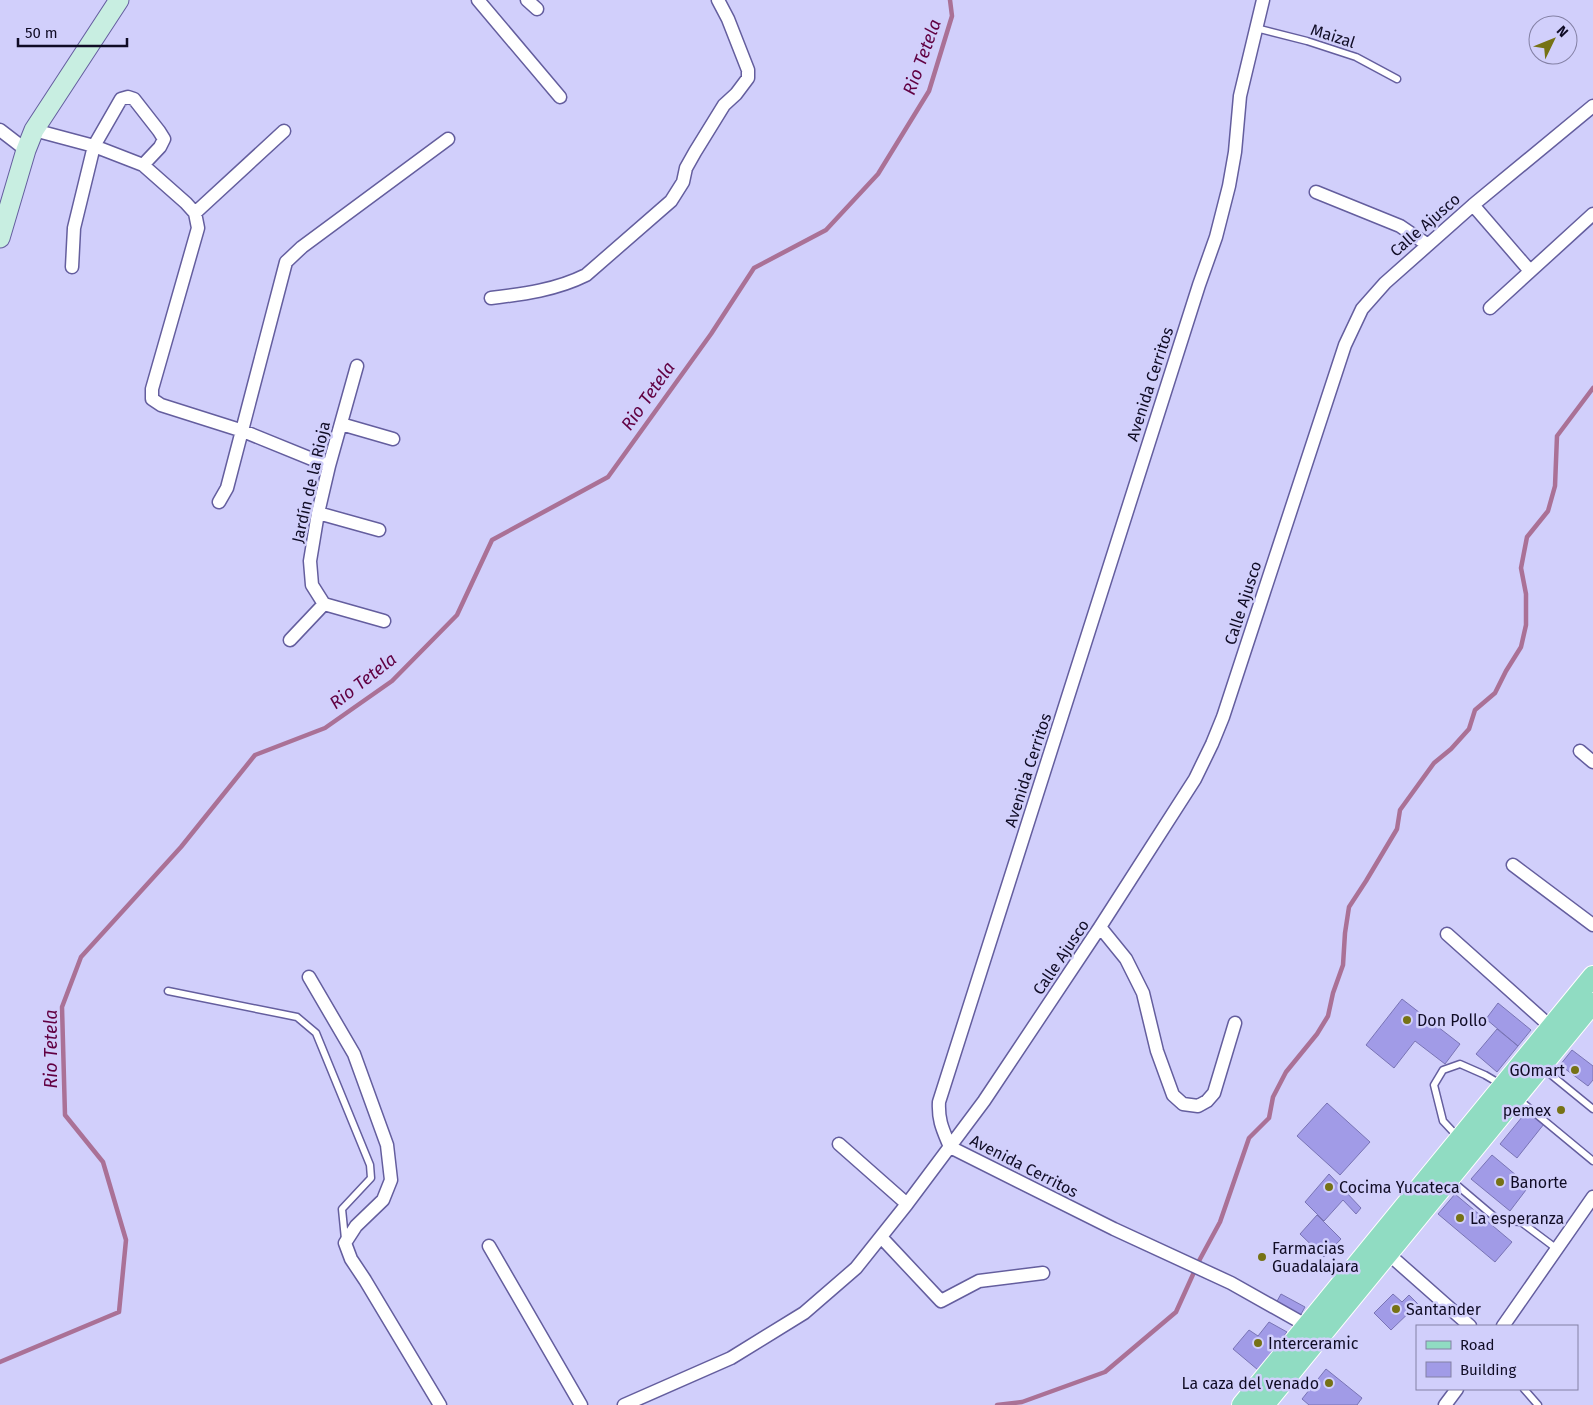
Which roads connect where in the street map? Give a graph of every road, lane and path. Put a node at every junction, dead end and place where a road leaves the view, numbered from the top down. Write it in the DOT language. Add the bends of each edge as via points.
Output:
graph roads {
  1 [pos="119,0"];
  2 [pos="478,0"];
  3 [pos="527,0"];
  4 [pos="718,0"];
  5 [pos="1263,0"];
  6 [pos="537,9"];
  7 [pos="1256,28"];
  8 [pos="1398,79"];
  9 [pos="560,97"];
  10 [pos="1593,106"];
  11 [pos="0,130"];
  12 [pos="34,130"];
  13 [pos="284,131"];
  14 [pos="448,139"];
  15 [pos="94,146"];
  16 [pos="26,150"];
  17 [pos="143,165"];
  18 [pos="1316,192"];
  19 [pos="1473,205"];
  20 [pos="195,213"];
  21 [pos="1593,214"];
  22 [pos="0,238"];
  23 [pos="1428,245"];
  24 [pos="72,267"];
  25 [pos="1530,271"];
  26 [pos="491,298"];
  27 [pos="1490,308"];
  28 [pos="357,366"];
  29 [pos="341,424"];
  30 [pos="243,431"];
  31 [pos="393,439"];
  32 [pos="329,466"];
  33 [pos="219,502"];
  34 [pos="318,513"];
  35 [pos="380,530"];
  36 [pos="324,604"];
  37 [pos="384,621"];
  38 [pos="290,640"];
  39 [pos="1580,751"];
  40 [pos="1593,762"];
  41 [pos="1513,865"];
  42 [pos="1593,925"];
  43 [pos="1100,928"];
  44 [pos="1447,934"];
  45 [pos="1593,976"];
  46 [pos="309,977"];
  47 [pos="168,991"];
  48 [pos="1593,1003"];
  49 [pos="1235,1023"];
  50 [pos="1551,1027"];
  51 [pos="1541,1066"];
  52 [pos="1510,1092"];
  53 [pos="1593,1109"];
  54 [pos="1460,1139"];
  55 [pos="839,1144"];
  56 [pos="950,1147"];
  57 [pos="1593,1161"];
  58 [pos="1449,1179"];
  59 [pos="1593,1197"];
  60 [pos="907,1204"];
  61 [pos="881,1237"];
  62 [pos="345,1243"];
  63 [pos="489,1246"];
  64 [pos="1381,1248"];
  65 [pos="1557,1249"];
  66 [pos="1043,1273"];
  67 [pos="1469,1325"];
  68 [pos="1504,1325"];
  69 [pos="1315,1330"];
  70 [pos="1456,1390"];
  71 [pos="1525,1390"];
  72 [pos="440,1405"];
  73 [pos="581,1405"];
  74 [pos="624,1405"];
  75 [pos="1242,1405"];
  76 [pos="1264,1405"];
  77 [pos="1445,1405"];
  78 [pos="1538,1405"];
  1 -- 12 [label="street"];
  2 -- 9 [label="street"];
  3 -- 6 [label="street"];
  4 -- 26 [label="street" via="748,70 748,78 724,105 686,168 683,182 671,201 586,275 544,290"];
  5 -- 7 [label="street, Avenida Cerritos"];
  7 -- 8 [label="lane, Maizal" via="1356,57"];
  7 -- 56 [label="street, Avenida Cerritos" via="1240,96 1229,186 1216,236 939,1102 940,1125"];
  10 -- 19 [label="street, Calle Ajusco"];
  11 -- 16 [label="street"];
  12 -- 15 [label="street"];
  12 -- 16 [label="street"];
  13 -- 20 [label="street"];
  14 -- 30 [label="street" via="286,262"];
  15 -- 17 [label="street"];
  15 -- 17 [label="street" via="121,99 134,99 164,140"];
  15 -- 24 [label="street" via="74,228"];
  16 -- 22 [label="street"];
  17 -- 20 [label="street"];
  18 -- 23 [label="street" via="1400,226"];
  19 -- 23 [label="street, Calle Ajusco"];
  19 -- 25 [label="street"];
  20 -- 30 [label="street" via="198,228 152,389 152,399"];
  21 -- 25 [label="street"];
  23 -- 43 [label="street, Calle Ajusco" via="1385,283 1362,309 1345,345 1212,744 1195,779"];
  25 -- 27 [label="street"];
  28 -- 29 [label="street, Jardín de la Rioja"];
  29 -- 31 [label="street"];
  29 -- 32 [label="street, Jardín de la Rioja"];
  30 -- 32 [label="street"];
  30 -- 33 [label="street" via="227,488"];
  32 -- 34 [label="street, Jardín de la Rioja"];
  34 -- 35 [label="street"];
  34 -- 36 [label="street, Jardín de la Rioja" via="310,561 312,585"];
  36 -- 37 [label="street"];
  36 -- 38 [label="street"];
  39 -- 40 [label="street"];
  41 -- 42 [label="street"];
  43 -- 49 [label="street" via="1126,959 1143,993 1169,1086 1183,1104 1198,1106 1214,1093"];
  43 -- 56 [label="street, Calle Ajusco"];
  44 -- 50 [label="street"];
  45 -- 50 [label="main road"];
  46 -- 62 [label="street" via="354,1054 387,1145 391,1180 383,1200 356,1226"];
  47 -- 62 [label="lane" via="297,1018 316,1033 370,1165 371,1178 342,1209"];
  48 -- 51 [label="main road"];
  50 -- 52 [label="main road"];
  51 -- 52 [label="main road"];
  51 -- 53 [label="lane"];
  52 -- 54 [label="main road"];
  52 -- 54 [label="lane" via="1486,1075 1460,1064 1443,1070 1434,1085 1443,1121"];
  52 -- 57 [label="lane"];
  52 -- 58 [label="main road"];
  54 -- 64 [label="main road"];
  55 -- 60 [label="street"];
  56 -- 60 [label="street, Calle Ajusco"];
  56 -- 69 [label="street, Avenida Cerritos" via="1231,1283"];
  58 -- 64 [label="main road"];
  58 -- 65 [label="lane" via="1498,1220 1521,1222"];
  59 -- 65 [label="street"];
  60 -- 61 [label="street, Calle Ajusco"];
  61 -- 66 [label="street" via="941,1301 980,1281"];
  61 -- 74 [label="street, Calle Ajusco" via="856,1268 804,1313 732,1358"];
  62 -- 72 [label="street" via="350,1259"];
  63 -- 73 [label="street"];
  64 -- 67 [label="street"];
  64 -- 69 [label="main road"];
  65 -- 68 [label="street"];
  69 -- 75 [label="main road"];
  69 -- 76 [label="main road"];
  70 -- 77 [label="street"];
  71 -- 78 [label="lane"];
}
